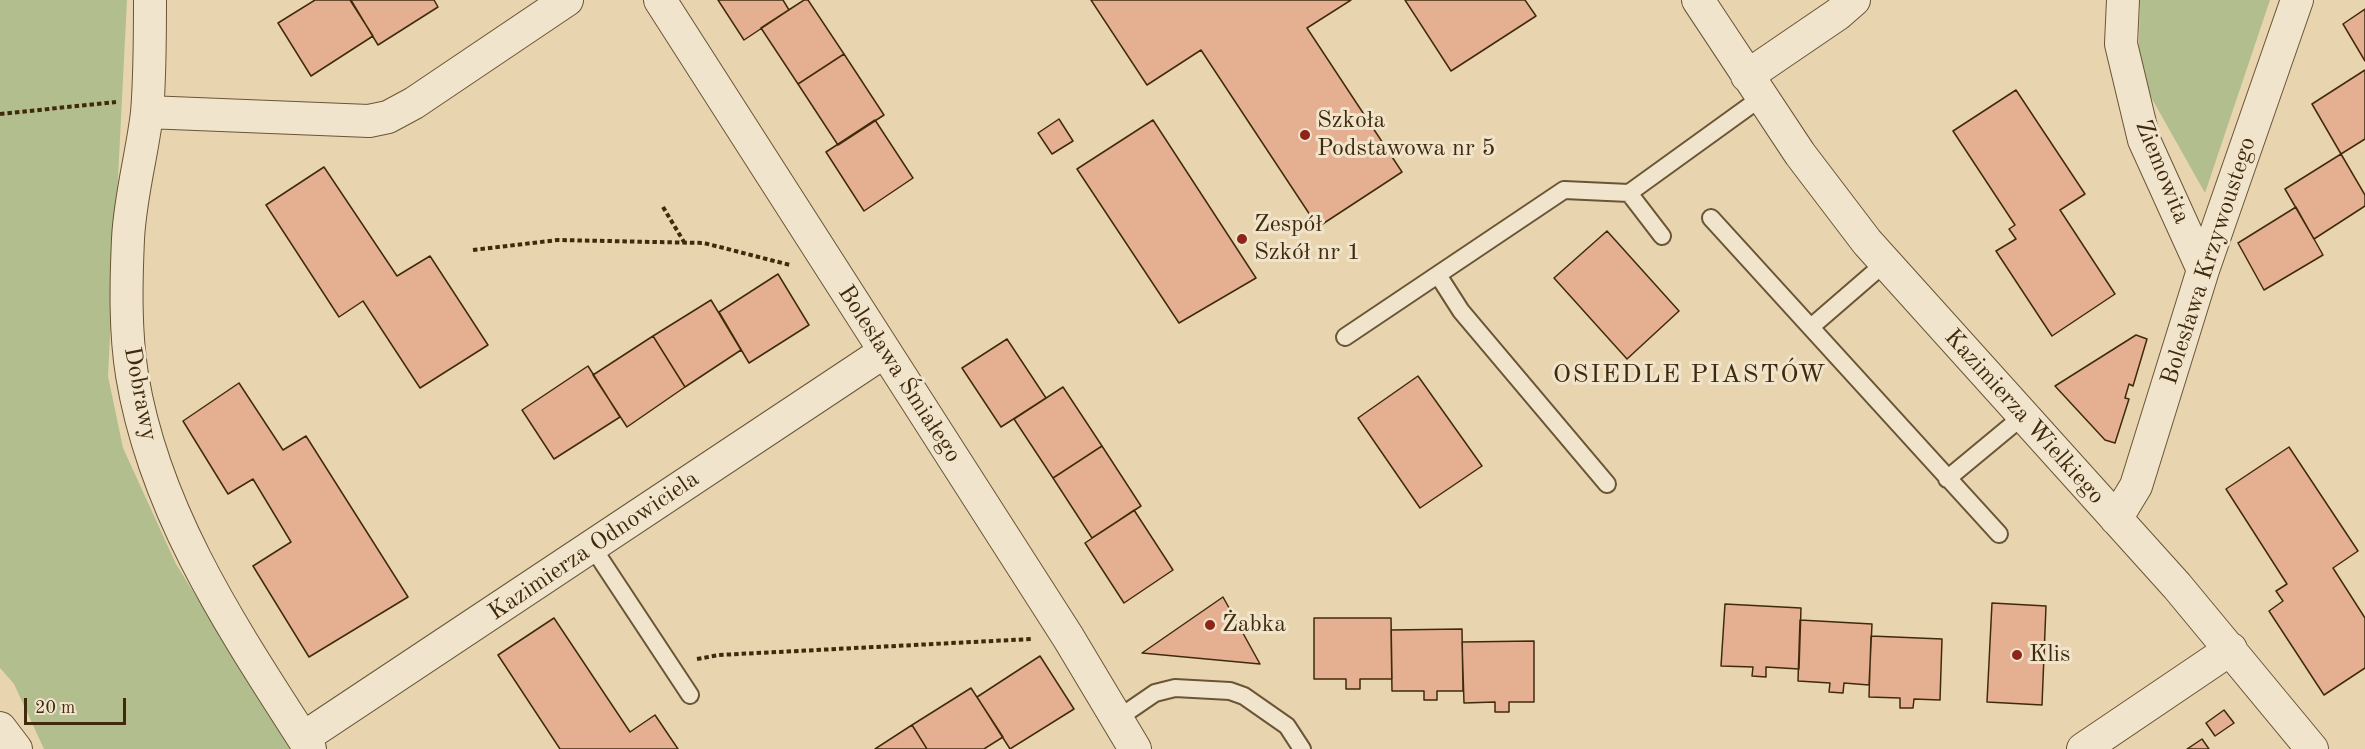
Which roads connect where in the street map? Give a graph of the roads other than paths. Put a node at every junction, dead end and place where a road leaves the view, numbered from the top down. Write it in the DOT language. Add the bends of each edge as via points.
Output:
graph roads {
  1 [pos="150,0"];
  2 [pos="567,0"];
  3 [pos="660,0"];
  4 [pos="1698,0"];
  5 [pos="1854,0"];
  6 [pos="2123,0"];
  7 [pos="2297,0"];
  8 [pos="1755,86"];
  9 [pos="147,112"];
  10 [pos="1629,193"];
  11 [pos="1712,218"];
  12 [pos="1662,236"];
  13 [pos="1885,263"];
  14 [pos="2203,270"];
  15 [pos="1438,275"];
  16 [pos="1811,327"];
  17 [pos="1345,337"];
  18 [pos="884,352"];
  19 [pos="2023,416"];
  20 [pos="1947,479"];
  21 [pos="1606,484"];
  22 [pos="2116,519"];
  23 [pos="1999,534"];
  24 [pos="593,548"];
  25 [pos="2231,649"];
  26 [pos="690,695"];
  27 [pos="1117,719"];
  28 [pos="0,728"];
  29 [pos="307,744"];
  30 [pos="16,749"];
  31 [pos="1135,749"];
  32 [pos="1302,749"];
  33 [pos="2082,749"];
  34 [pos="2312,749"];
  1 -- 9 [label="street, Dobrawy"];
  2 -- 9 [label="street" via="388,117 335,122"];
  3 -- 18 [label="street, Bolesława Śmiałego"];
  4 -- 8 [label="street, Kazimierza Wielkiego"];
  5 -- 8 [label="street"];
  6 -- 14 [label="street, Ziemowita" via="2121,44 2144,140"];
  7 -- 14 [label="street, Bolesława Krzywoustego"];
  8 -- 10 [label="lane"];
  8 -- 13 [label="street, Kazimierza Wielkiego" via="1800,154"];
  9 -- 29 [label="street, Dobrawy" via="128,236 127,309 132,374 144,429 184,540"];
  10 -- 12 [label="lane"];
  10 -- 15 [label="lane" via="1564,190"];
  11 -- 16 [label="lane"];
  13 -- 16 [label="lane"];
  13 -- 19 [label="street, Kazimierza Wielkiego"];
  14 -- 22 [label="street, Bolesława Krzywoustego" via="2136,486"];
  15 -- 17 [label="lane"];
  15 -- 21 [label="lane" via="1461,311"];
  16 -- 20 [label="lane"];
  18 -- 24 [label="street, Kazimierza Odnowiciela"];
  18 -- 27 [label="street, Bolesława Śmiałego"];
  19 -- 20 [label="lane"];
  19 -- 22 [label="street, Kazimierza Wielkiego"];
  20 -- 23 [label="lane"];
  22 -- 25 [label="street, Kazimierza Wielkiego"];
  24 -- 26 [label="lane"];
  24 -- 29 [label="street, Kazimierza Odnowiciela"];
  25 -- 33 [label="street"];
  25 -- 34 [label="street, Kazimierza Wielkiego"];
  27 -- 31 [label="street, Bolesława Śmiałego"];
  27 -- 32 [label="lane" via="1155,693 1174,688 1230,691 1244,696 1287,726"];
  28 -- 30 [label="street"];
}
